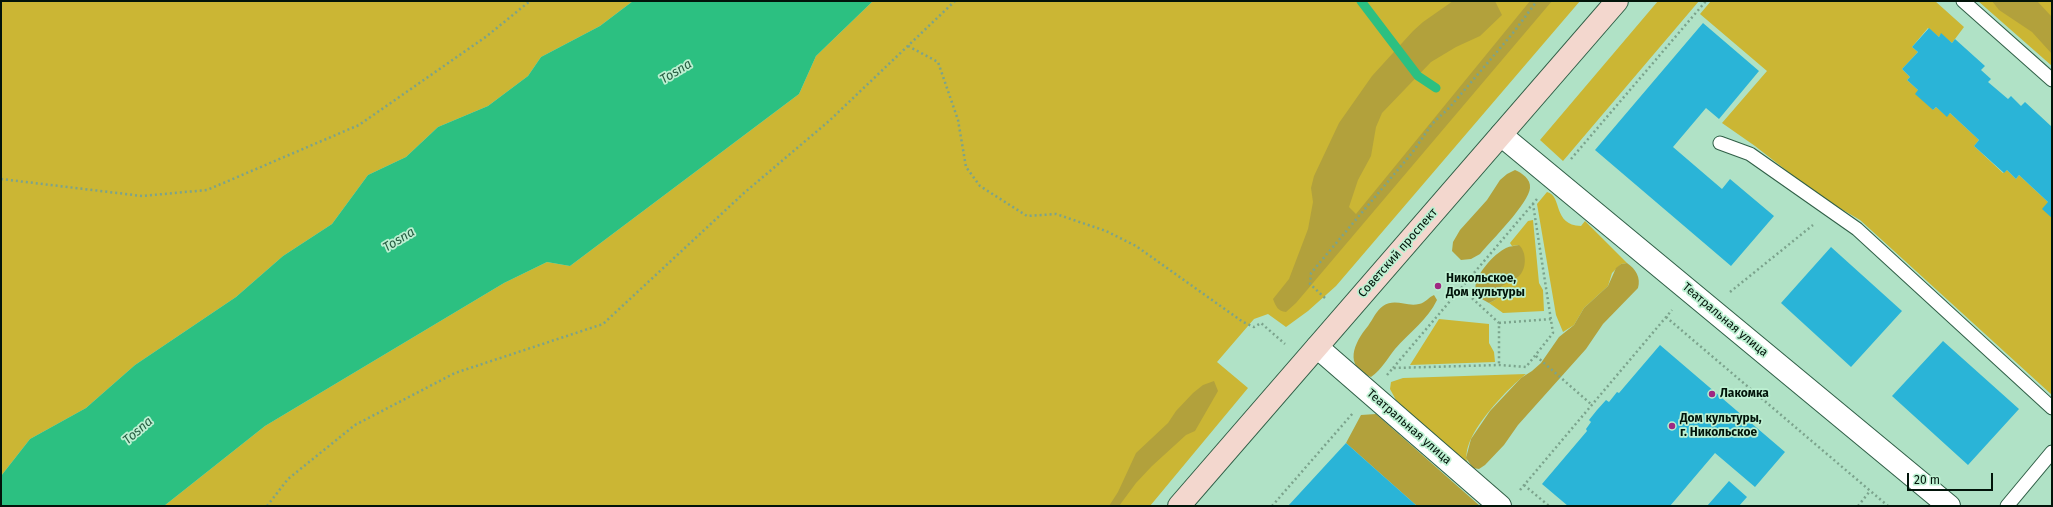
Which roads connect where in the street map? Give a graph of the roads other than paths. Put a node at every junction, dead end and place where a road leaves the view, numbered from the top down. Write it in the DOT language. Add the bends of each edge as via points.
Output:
graph roads {
  1 [pos="1617,1"];
  2 [pos="1963,1"];
  3 [pos="2052,80"];
  4 [pos="1501,135"];
  5 [pos="1720,144"];
  6 [pos="1317,347"];
  7 [pos="2052,408"];
  8 [pos="2052,452"];
  9 [pos="1508,501"];
  10 [pos="1179,506"];
  11 [pos="1949,506"];
  12 [pos="2006,506"];
  1 -- 4 [label="main road, Советский проспект"];
  2 -- 3 [label="lane"];
  4 -- 6 [label="main road, Советский проспект"];
  4 -- 11 [label="street, Театральная улица"];
  5 -- 7 [label="lane" via="1750,154 1857,229"];
  6 -- 9 [label="street, Театральная улица" via="1370,393"];
  6 -- 10 [label="main road, Советский проспект"];
  8 -- 12 [label="lane"];
}
